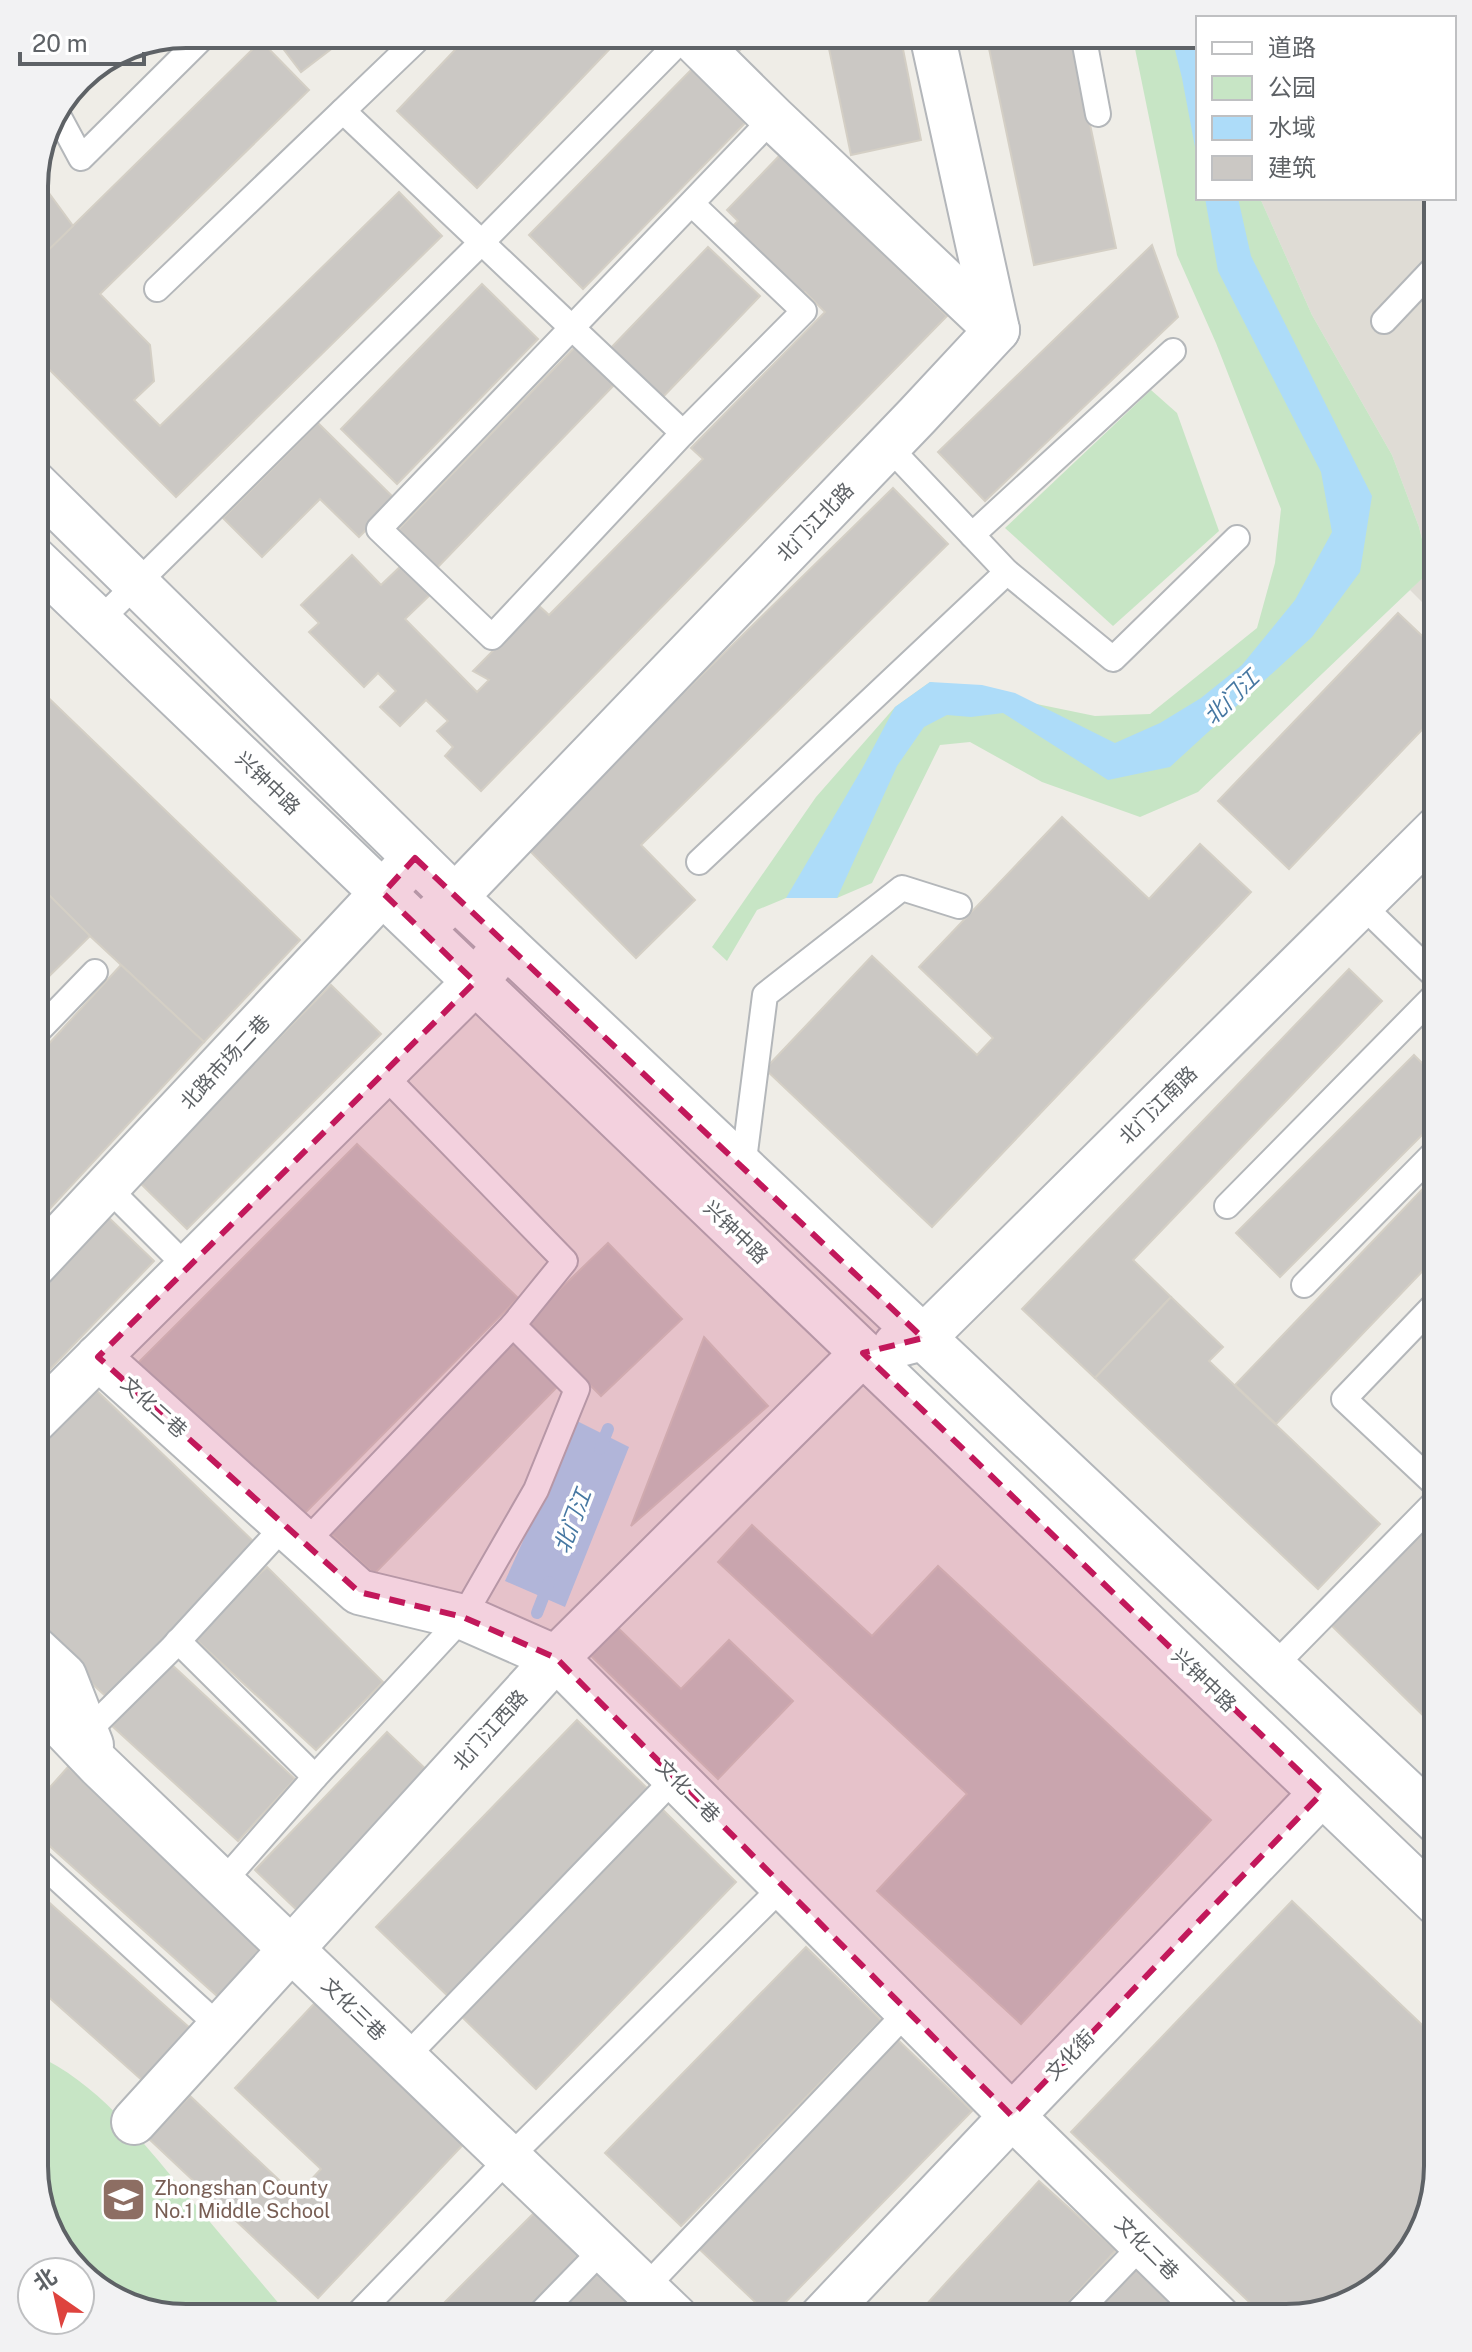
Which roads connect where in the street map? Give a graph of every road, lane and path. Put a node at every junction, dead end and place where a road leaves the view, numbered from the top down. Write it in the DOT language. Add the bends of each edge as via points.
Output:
graph roads {
  1 [pos="192,48"];
  2 [pos="408,48"];
  3 [pos="674,48"];
  4 [pos="702,48"];
  5 [pos="935,48"];
  6 [pos="1086,48"];
  7 [pos="343,111"];
  8 [pos="1098,114"];
  9 [pos="773,118"];
  10 [pos="63,124"];
  11 [pos="692,204"];
  12 [pos="481,243"];
  13 [pos="1424,279"];
  14 [pos="157,289"];
  15 [pos="1384,321"];
  16 [pos="572,329"];
  17 [pos="997,330"];
  18 [pos="1173,351"];
  19 [pos="683,433"];
  20 [pos="888,446"];
  21 [pos="48,497"];
  22 [pos="972,535"];
  23 [pos="1237,538"];
  24 [pos="48,572"];
  25 [pos="1007,572"];
  26 [pos="137,584"];
  27 [pos="99,621"];
  28 [pos="1424,842"];
  29 [pos="415,858"];
  30 [pos="699,862"];
  31 [pos="383,893"];
  32 [pos="455,897"];
  33 [pos="1361,904"];
  34 [pos="959,906"];
  35 [pos="420,929"];
  36 [pos="506,945"];
  37 [pos="1424,965"];
  38 [pos="95,972"];
  39 [pos="475,982"];
  40 [pos="1424,1006"];
  41 [pos="48,1021"];
  42 [pos="383,1074"];
  43 [pos="1424,1163"];
  44 [pos="743,1168"];
  45 [pos="108,1188"];
  46 [pos="1227,1206"];
  47 [pos="48,1250"];
  48 [pos="188,1268"];
  49 [pos="1304,1285"];
  50 [pos="1424,1316"];
  51 [pos="513,1325"];
  52 [pos="923,1338"];
  53 [pos="863,1353"];
  54 [pos="98,1357"];
  55 [pos="48,1407"];
  56 [pos="1424,1474"];
  57 [pos="1424,1513"];
  58 [pos="295,1534"];
  59 [pos="463,1617"];
  60 [pos="178,1641"];
  61 [pos="556,1658"];
  62 [pos="48,1661"];
  63 [pos="1274,1666"];
  64 [pos="48,1710"];
  65 [pos="92,1749"];
  66 [pos="315,1777"];
  67 [pos="675,1778"];
  68 [pos="1322,1793"];
  69 [pos="1424,1809"];
  70 [pos="48,1870"];
  71 [pos="222,1883"];
  72 [pos="783,1886"];
  73 [pos="1424,1891"];
  74 [pos="290,1949"];
  75 [pos="908,2011"];
  76 [pos="220,2027"];
  77 [pos="405,2058"];
  78 [pos="1012,2116"];
  79 [pos="134,2122"];
  80 [pos="509,2158"];
  81 [pos="1143,2244"];
  82 [pos="604,2248"];
  83 [pos="661,2303"];
  84 [pos="368,2304"];
  85 [pos="550,2304"];
  86 [pos="834,2304"];
  87 [pos="1085,2304"];
  88 [pos="1204,2304"];
  1 -- 10 [label="lane" via="81,158"];
  2 -- 7 [label="lane"];
  3 -- 12 [label="lane"];
  4 -- 9 [label="street"];
  5 -- 17 [label="street"];
  6 -- 8 [label="lane"];
  7 -- 12 [label="lane"];
  7 -- 14 [label="lane"];
  9 -- 11 [label="lane"];
  9 -- 17 [label="street"];
  11 -- 16 [label="lane"];
  11 -- 19 [label="lane" via="804,311"];
  12 -- 16 [label="lane"];
  12 -- 26 [label="lane"];
  13 -- 15 [label="lane"];
  16 -- 19 [label="lane"];
  16 -- 19 [label="lane" via="379,529 492,637"];
  17 -- 20 [label="street, 北门江北路"];
  18 -- 22 [label="lane"];
  20 -- 22 [label="lane"];
  20 -- 32 [label="street, 北门江北路"];
  21 -- 26 [label="street"];
  22 -- 25 [label="lane"];
  23 -- 25 [label="lane" via="1113,659"];
  24 -- 27 [label="street, 兴钟中路"];
  25 -- 30 [label="lane"];
  26 -- 27 [label="lane"];
  26 -- 29 [label="street"];
  27 -- 31 [label="street, 兴钟中路"];
  28 -- 33 [label="street, 北门江南路"];
  29 -- 31 [label="street, 北路市场二巷"];
  29 -- 32 [label="street"];
  31 -- 35 [label="street, 兴钟中路"];
  31 -- 45 [label="street, 北路市场二巷"];
  32 -- 35 [label="street, 北门江北路"];
  32 -- 36 [label="street"];
  33 -- 37 [label="lane"];
  33 -- 52 [label="street, 北门江南路"];
  34 -- 44 [label="lane" via="902,888 765,995"];
  35 -- 39 [label="street, 兴钟中路"];
  36 -- 39 [label="street"];
  36 -- 44 [label="street"];
  38 -- 41 [label="lane"];
  39 -- 42 [label="street"];
  39 -- 53 [label="street, 兴钟中路"];
  40 -- 46 [label="lane"];
  42 -- 48 [label="street"];
  42 -- 51 [label="lane" via="565,1261"];
  43 -- 49 [label="lane"];
  44 -- 52 [label="street"];
  45 -- 47 [label="street, 北路市场二巷"];
  45 -- 48 [label="lane"];
  48 -- 54 [label="street"];
  50 -- 56 [label="lane" via="1344,1399"];
  51 -- 58 [label="lane"];
  51 -- 59 [label="lane" via="577,1389 536,1490"];
  52 -- 53 [label="street"];
  52 -- 63 [label="street"];
  53 -- 61 [label="street, 北门江西路"];
  53 -- 68 [label="street, 兴钟中路"];
  54 -- 55 [label="street"];
  54 -- 58 [label="street, 文化二巷"];
  57 -- 63 [label="lane"];
  58 -- 59 [label="street, 文化二巷" via="359,1592"];
  58 -- 60 [label="lane"];
  59 -- 61 [label="street, 文化二巷"];
  59 -- 66 [label="lane"];
  60 -- 65 [label="lane"];
  60 -- 66 [label="lane"];
  61 -- 67 [label="street, 文化二巷"];
  61 -- 74 [label="street, 北门江西路"];
  62 -- 65 [label="street" via="64,1676"];
  63 -- 69 [label="street"];
  64 -- 65 [label="street, 文化三巷"];
  65 -- 71 [label="street, 文化三巷"];
  66 -- 71 [label="lane"];
  67 -- 72 [label="street, 文化二巷"];
  67 -- 77 [label="lane"];
  68 -- 73 [label="street, 兴钟中路"];
  68 -- 78 [label="street, 文化街"];
  70 -- 76 [label="lane"];
  71 -- 74 [label="street, 文化三巷"];
  72 -- 75 [label="street, 文化二巷"];
  72 -- 80 [label="lane"];
  74 -- 76 [label="street, 北门江西路"];
  74 -- 77 [label="street, 文化三巷"];
  75 -- 78 [label="street, 文化二巷"];
  75 -- 83 [label="lane"];
  76 -- 79 [label="street, 北门江西路"];
  77 -- 80 [label="street, 文化三巷"];
  78 -- 81 [label="street, 文化二巷"];
  78 -- 86 [label="street, 文化街"];
  80 -- 82 [label="street, 文化三巷"];
  80 -- 84 [label="lane"];
  81 -- 87 [label="lane"];
  81 -- 88 [label="street, 文化二巷"];
  82 -- 83 [label="street, 文化三巷"];
  82 -- 85 [label="lane"];
}
